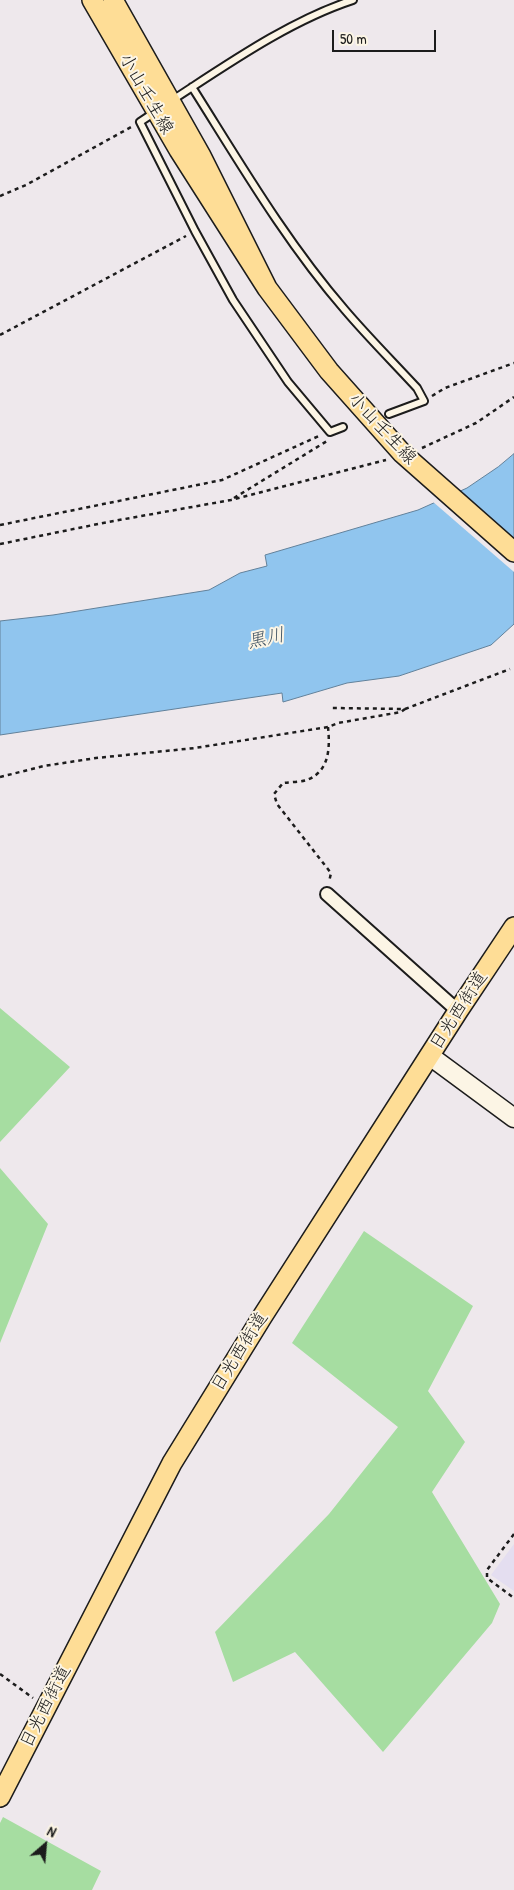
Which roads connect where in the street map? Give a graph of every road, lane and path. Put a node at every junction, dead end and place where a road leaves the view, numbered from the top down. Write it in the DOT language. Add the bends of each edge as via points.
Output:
graph roads {
  1 [pos="92,0"];
  2 [pos="113,0"];
  3 [pos="353,0"];
  4 [pos="192,87"];
  5 [pos="163,106"];
  6 [pos="140,122"];
  7 [pos="0,196"];
  8 [pos="195,231"];
  9 [pos="0,335"];
  10 [pos="514,363"];
  11 [pos="514,397"];
  12 [pos="424,401"];
  13 [pos="389,414"];
  14 [pos="343,427"];
  15 [pos="330,432"];
  16 [pos="405,456"];
  17 [pos="231,500"];
  18 [pos="0,525"];
  19 [pos="0,544"];
  20 [pos="514,552"];
  21 [pos="510,669"];
  22 [pos="332,708"];
  23 [pos="405,709"];
  24 [pos="328,727"];
  25 [pos="0,777"];
  26 [pos="327,894"];
  27 [pos="514,927"];
  28 [pos="458,1011"];
  29 [pos="430,1056"];
  30 [pos="514,1118"];
  31 [pos="514,1534"];
  32 [pos="514,1598"];
  33 [pos="0,1674"];
  34 [pos="45,1708"];
  35 [pos="0,1797"];
  1 -- 5 [label="main road, 小山壬生線"];
  2 -- 5 [label="main road, 小山壬生線"];
  3 -- 4 [label="lane" via="306,19"];
  4 -- 5 [label="lane"];
  4 -- 12 [label="lane" via="258,193 302,255 344,309 417,388"];
  5 -- 6 [label="lane"];
  5 -- 16 [label="main road, 小山壬生線" via="201,156 267,288 329,371"];
  6 -- 7 [label="path"];
  6 -- 8 [label="lane"];
  8 -- 9 [label="path"];
  8 -- 15 [label="lane" via="233,300 288,382"];
  10 -- 12 [label="path" via="445,388"];
  11 -- 16 [label="path" via="476,423"];
  12 -- 13 [label="lane"];
  14 -- 15 [label="lane"];
  15 -- 17 [label="path" via="326,442"];
  15 -- 18 [label="path" via="222,480"];
  16 -- 17 [label="path"];
  16 -- 20 [label="main road, 小山壬生線"];
  17 -- 19 [label="path"];
  21 -- 23 [label="path"];
  22 -- 23 [label="path"];
  23 -- 24 [label="path"];
  24 -- 25 [label="path" via="194,748 96,758"];
  24 -- 26 [label="path" via="329,744 323,767 307,780 283,783 274,794 277,804 331,873"];
  26 -- 28 [label="street"];
  27 -- 28 [label="main road, 日光西街道"];
  28 -- 29 [label="main road, 日光西街道"];
  29 -- 30 [label="street"];
  29 -- 34 [label="main road, 日光西街道" via="172,1463"];
  31 -- 32 [label="path" via="487,1570 487,1578"];
  33 -- 34 [label="path"];
  34 -- 35 [label="main road, 日光西街道"];
}
